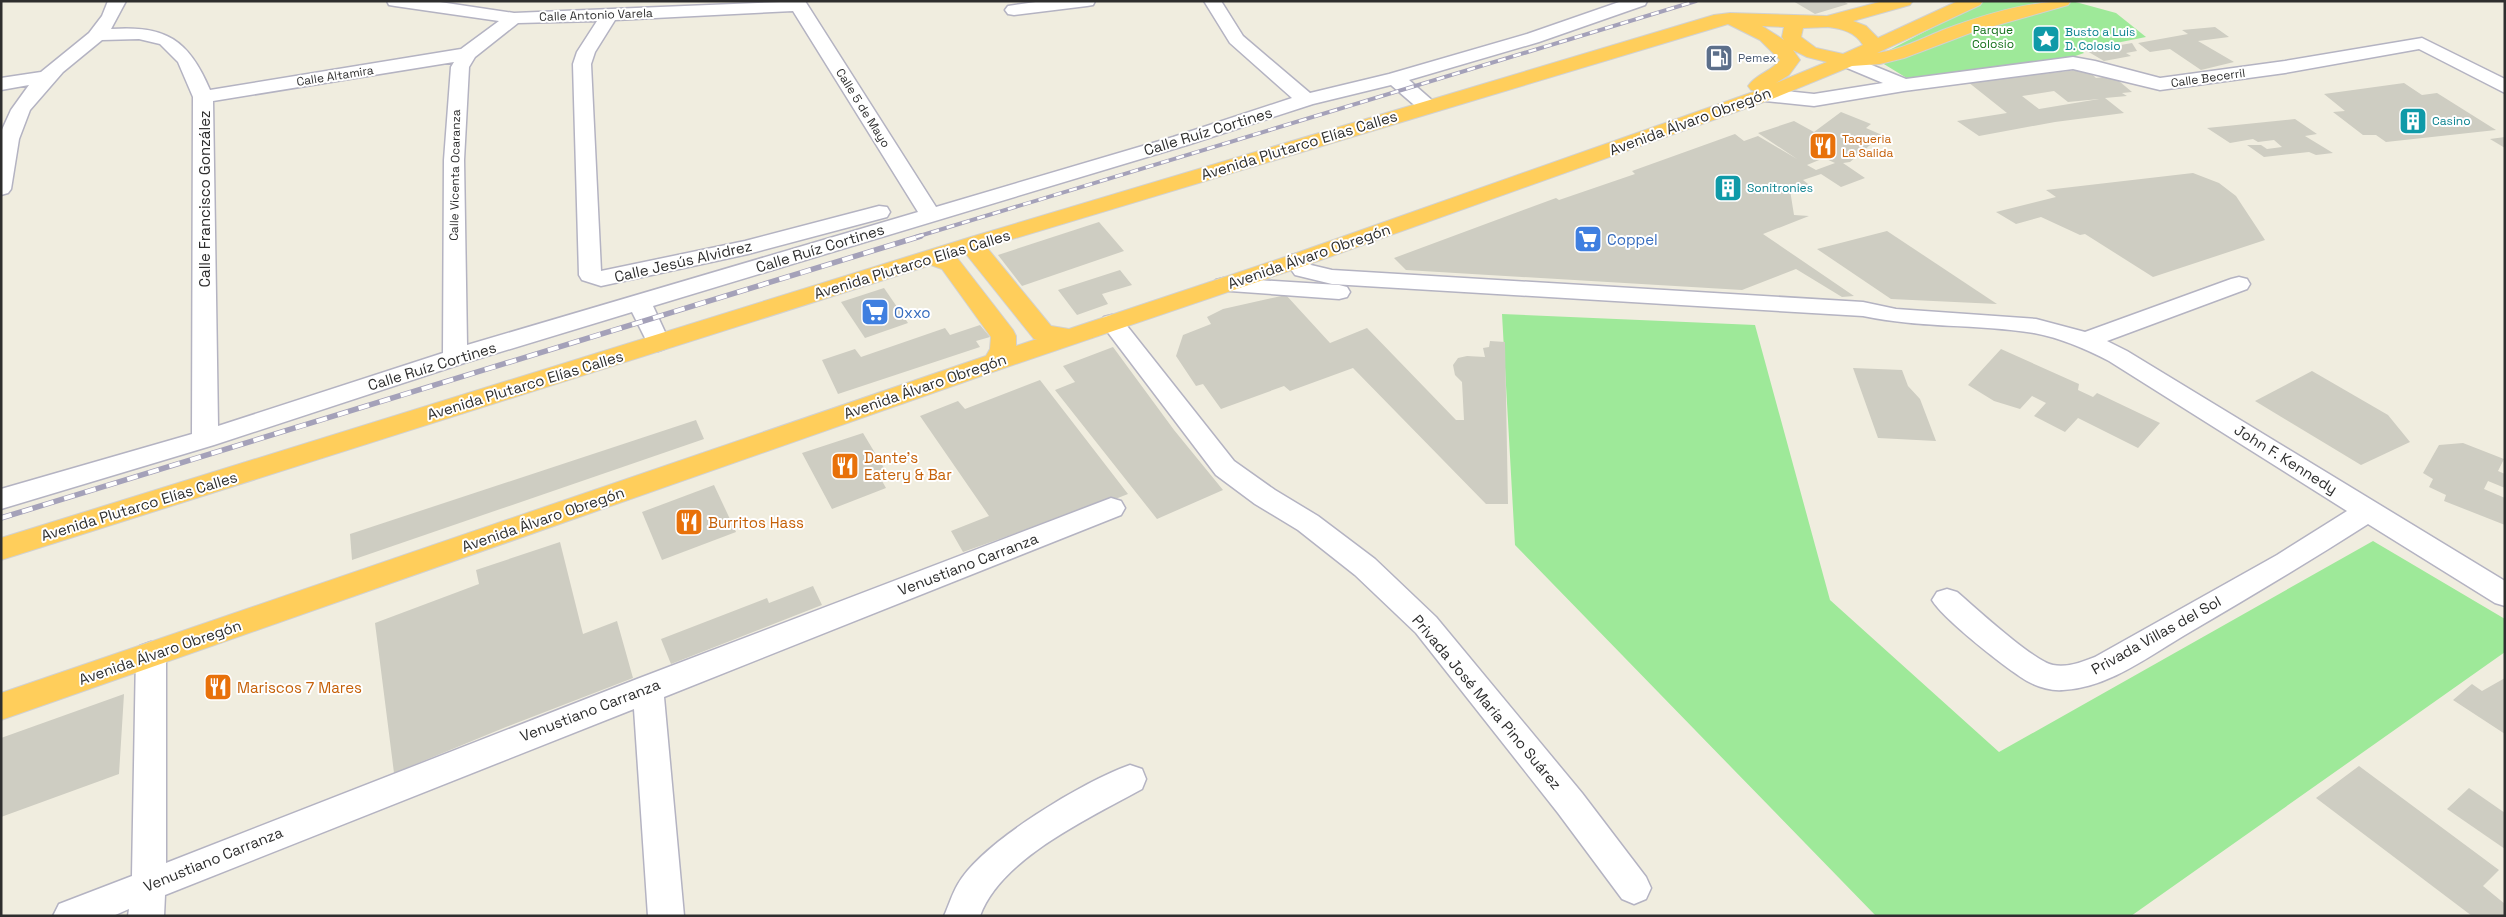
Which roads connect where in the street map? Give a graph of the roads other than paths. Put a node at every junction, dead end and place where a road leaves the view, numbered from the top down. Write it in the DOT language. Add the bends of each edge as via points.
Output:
graph roads {
  1 [pos="117,1"];
  2 [pos="395,1"];
  3 [pos="1087,1"];
  4 [pos="1212,1"];
  5 [pos="1639,1"];
  6 [pos="1974,1"];
  7 [pos="797,3"];
  8 [pos="1894,3"];
  9 [pos="2058,3"];
  10 [pos="678,7"];
  11 [pos="1014,10"];
  12 [pos="610,15"];
  13 [pos="514,18"];
  14 [pos="1721,19"];
  15 [pos="1829,21"];
  16 [pos="1795,22"];
  17 [pos="99,35"];
  18 [pos="1874,47"];
  19 [pos="466,54"];
  20 [pos="1847,61"];
  21 [pos="46,77"];
  22 [pos="1395,78"];
  23 [pos="1,84"];
  24 [pos="1904,85"];
  25 [pos="2505,87"];
  26 [pos="1765,95"];
  27 [pos="203,97"];
  28 [pos="1306,100"];
  29 [pos="1427,106"];
  30 [pos="1719,110"];
  31 [pos="1,189"];
  32 [pos="926,208"];
  33 [pos="979,242"];
  34 [pos="932,257"];
  35 [pos="1296,261"];
  36 [pos="2239,284"];
  37 [pos="1224,286"];
  38 [pos="640,303"];
  39 [pos="1896,316"];
  40 [pos="1112,322"];
  41 [pos="1073,337"];
  42 [pos="2086,340"];
  43 [pos="658,343"];
  44 [pos="455,357"];
  45 [pos="995,362"];
  46 [pos="205,439"];
  47 [pos="1,499"];
  48 [pos="1111,508"];
  49 [pos="2369,510"];
  50 [pos="1,549"];
  51 [pos="2505,595"];
  52 [pos="1947,600"];
  53 [pos="151,654"];
  54 [pos="648,688"];
  55 [pos="1,707"];
  56 [pos="1130,779"];
  57 [pos="1634,888"];
  58 [pos="148,900"];
  59 [pos="71,916"];
  60 [pos="666,916"];
  61 [pos="962,916"];
  1 -- 17 [label="street" via="111,18"];
  2 -- 13 [label="street, Calle Antonio Varela"];
  3 -- 11 [label="street"];
  4 -- 28 [label="street" via="1236,38"];
  5 -- 22 [label="street, Calle Ruíz Cortines" via="1533,38"];
  6 -- 18 [label="highway, Avenida Álvaro Obregón"];
  7 -- 10 [label="street, Calle Antonio Varela"];
  7 -- 32 [label="street, Calle 5 de Mayo"];
  8 -- 15 [label="highway"];
  9 -- 20 [label="highway" via="1967,28 1887,58"];
  10 -- 12 [label="street, Calle Antonio Varela"];
  12 -- 13 [label="street, Calle Antonio Varela"];
  12 -- 32 [label="street, Calle Jesús Alvidrez" via="583,59 581,76 588,268 594,278 612,277"];
  13 -- 19 [label="street"];
  14 -- 16 [label="highway, Avenida Plutarco Elías Calles"];
  14 -- 29 [label="highway, Avenida Plutarco Elías Calles"];
  14 -- 30 [label="highway" via="1753,29 1776,44 1790,60 1782,71"];
  15 -- 16 [label="highway, Avenida Plutarco Elías Calles"];
  15 -- 18 [label="highway" via="1859,30"];
  16 -- 20 [label="highway" via="1791,37 1801,48"];
  17 -- 21 [label="street"];
  17 -- 27 [label="street, Calle Francisco González" via="160,36 182,51 194,70"];
  18 -- 20 [label="highway, Avenida Álvaro Obregón"];
  19 -- 27 [label="street, Calle Altamira"];
  19 -- 44 [label="street, Calle Vicenta Ocaranza" via="460,67 457,90 454,160"];
  20 -- 24 [label="street"];
  20 -- 26 [label="highway, Avenida Álvaro Obregón"];
  21 -- 23 [label="street"];
  21 -- 31 [label="street" via="25,104 11,131"];
  22 -- 28 [label="street, Calle Ruíz Cortines"];
  22 -- 29 [label="street"];
  24 -- 25 [label="street, Calle Becerril" via="2073,63 2149,83 2182,82 2422,43"];
  24 -- 26 [label="street, Calle Becerril" via="1814,100"];
  26 -- 30 [label="highway, Avenida Álvaro Obregón"];
  27 -- 46 [label="street, Calle Francisco González"];
  28 -- 32 [label="street, Calle Ruíz Cortines" via="1180,141"];
  29 -- 33 [label="highway, Avenida Plutarco Elías Calles"];
  30 -- 35 [label="highway, Avenida Álvaro Obregón"];
  32 -- 38 [label="street, Calle Ruíz Cortines"];
  33 -- 34 [label="highway, Avenida Plutarco Elías Calles"];
  33 -- 41 [label="highway" via="978,254 1044,333"];
  34 -- 43 [label="highway, Avenida Plutarco Elías Calles"];
  34 -- 45 [label="highway" via="950,264 1004,336 1004,349"];
  35 -- 37 [label="highway, Avenida Álvaro Obregón"];
  35 -- 39 [label="street" via="1303,270 1332,277 1863,308"];
  36 -- 42 [label="street"];
  37 -- 39 [label="street" via="1867,321"];
  37 -- 40 [label="highway, Avenida Álvaro Obregón"];
  38 -- 43 [label="street"];
  38 -- 44 [label="street, Calle Ruíz Cortines"];
  39 -- 42 [label="street, John F. Kennedy" via="2019,324"];
  40 -- 41 [label="highway, Avenida Álvaro Obregón"];
  40 -- 57 [label="street, Privada José María Pino Suárez" via="1225,468 1308,523 1365,567 1426,625 1570,803"];
  41 -- 45 [label="highway, Avenida Álvaro Obregón"];
  42 -- 49 [label="street, John F. Kennedy" via="2159,380"];
  43 -- 50 [label="highway, Avenida Plutarco Elías Calles"];
  44 -- 46 [label="street, Calle Ruíz Cortines"];
  45 -- 53 [label="highway, Avenida Álvaro Obregón"];
  46 -- 47 [label="street, Calle Ruíz Cortines"];
  48 -- 54 [label="street, Venustiano Carranza"];
  49 -- 51 [label="street, John F. Kennedy"];
  49 -- 52 [label="street, Privada Villas del Sol" via="2287,562 2106,666 2075,678 2048,677 2022,661"];
  53 -- 55 [label="highway, Avenida Álvaro Obregón"];
  53 -- 58 [label="street"];
  54 -- 58 [label="street, Venustiano Carranza"];
  54 -- 60 [label="street"];
  56 -- 61 [label="street" via="1025,840 986,872 963,908"];
  58 -- 59 [label="street, Venustiano Carranza"];
}
